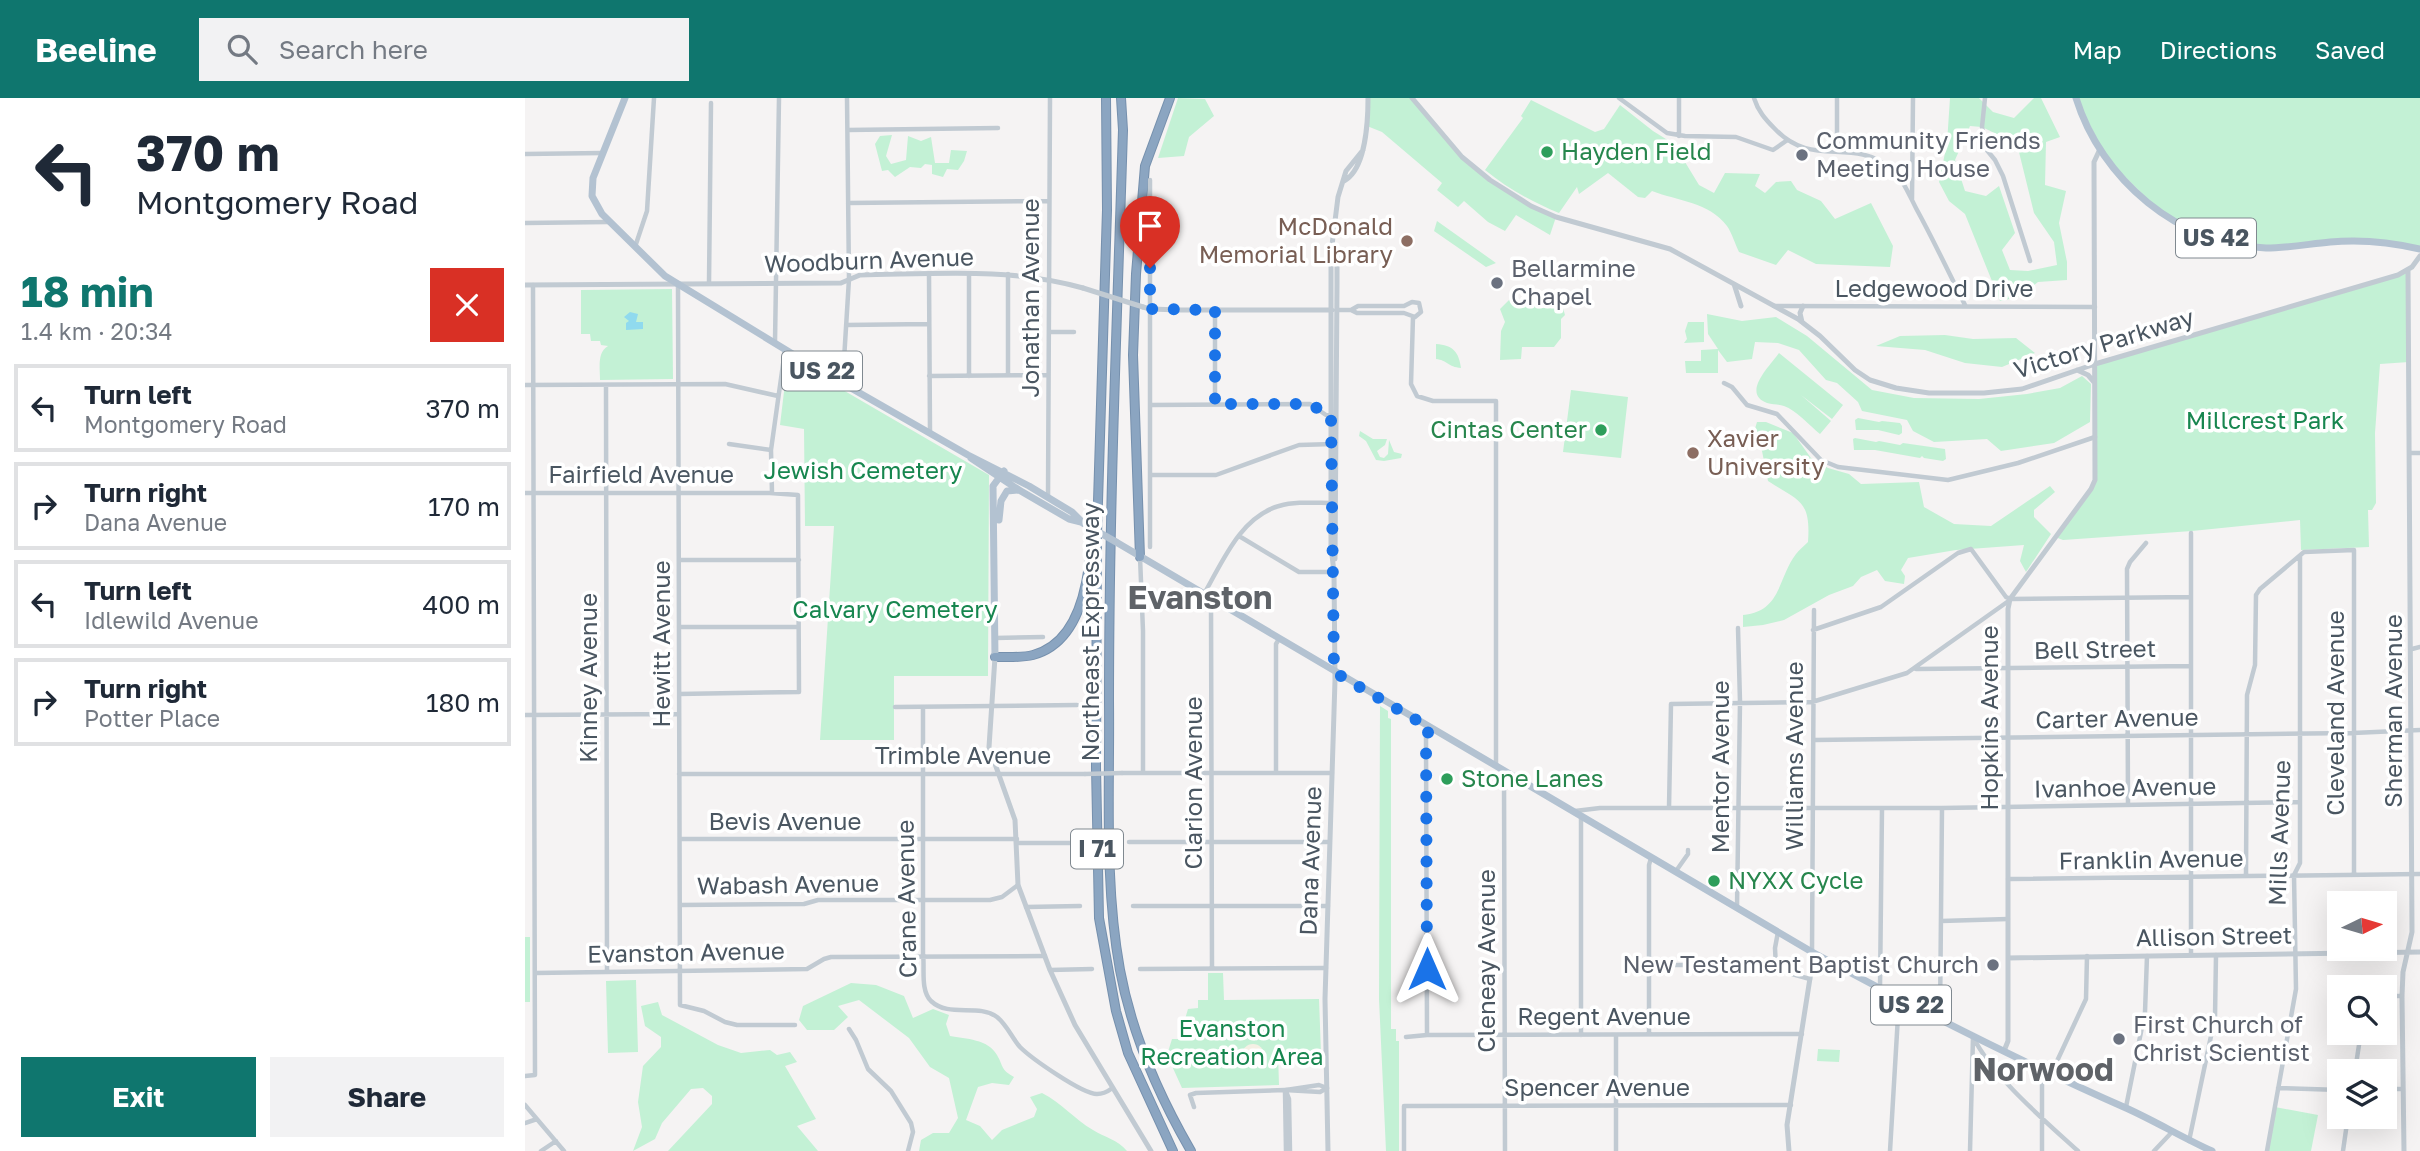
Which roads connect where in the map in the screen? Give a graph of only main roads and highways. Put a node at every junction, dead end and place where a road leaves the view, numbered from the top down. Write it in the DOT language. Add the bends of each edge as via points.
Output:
graph roads {
  1 [pos="625,98"];
  2 [pos="1106,98"];
  3 [pos="1121,98"];
  4 [pos="1170,98"];
  5 [pos="2076,98"];
  6 [pos="2420,249"];
  7 [pos="1004,475"];
  8 [pos="1019,490"];
  9 [pos="1083,523"];
  10 [pos="995,534"];
  11 [pos="1097,534"];
  12 [pos="1140,557"];
  13 [pos="995,657"];
  14 [pos="1189,1147"];
  15 [pos="1173,1151"];
  16 [pos="1198,1151"];
  17 [pos="2212,1151"];
  1 -- 7 [label="main road, US 22" via="592,190 595,203 635,247 665,276 775,344"];
  2 -- 11 [label="highway, Northeast Expressway / I 71"];
  3 -- 14 [label="highway, Northeast Expressway / I 71" via="1109,605 1111,890 1120,971 1131,1018 1162,1099"];
  4 -- 12 [label="highway" via="1145,166 1136,274 1133,355"];
  5 -- 6 [label="main road, US 42" via="2100,149 2132,189 2182,225 2215,238 2262,247 2363,240"];
  7 -- 8 [label="main road, US 22"];
  7 -- 9 [label="main road, US 22" via="1072,512"];
  7 -- 10 [label="main road"];
  8 -- 9 [label="main road, US 22"];
  8 -- 10 [label="main road" via="1007,491 1002,497"];
  9 -- 12 [label="main road, US 22, bridge"];
  10 -- 13 [label="main road"];
  11 -- 13 [label="highway" via="1081,603 1066,633 1033,655"];
  11 -- 15 [label="highway, Northeast Expressway / I 71" via="1099,918 1125,1042"];
  12 -- 17 [label="main road, US 22" via="1812,952 2042,1071"];
  14 -- 16 [label="highway"];
}
